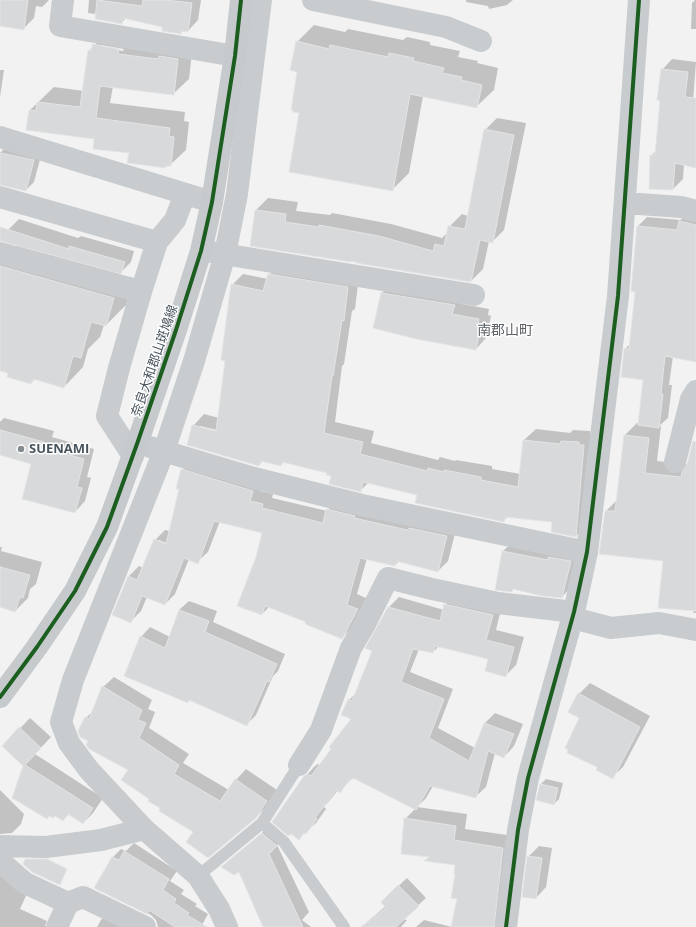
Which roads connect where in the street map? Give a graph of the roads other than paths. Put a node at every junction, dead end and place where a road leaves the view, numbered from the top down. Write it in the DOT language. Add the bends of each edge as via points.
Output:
graph roads {
  1 [pos="63,0"];
  2 [pos="242,0"];
  3 [pos="261,0"];
  4 [pos="313,0"];
  5 [pos="639,0"];
  6 [pos="481,41"];
  7 [pos="235,56"];
  8 [pos="0,137"];
  9 [pos="185,194"];
  10 [pos="0,198"];
  11 [pos="212,202"];
  12 [pos="625,202"];
  13 [pos="696,211"];
  14 [pos="157,242"];
  15 [pos="201,251"];
  16 [pos="0,254"];
  17 [pos="225,254"];
  18 [pos="141,292"];
  19 [pos="474,295"];
  20 [pos="694,397"];
  21 [pos="135,450"];
  22 [pos="164,451"];
  23 [pos="675,462"];
  24 [pos="587,552"];
  25 [pos="573,615"];
  26 [pos="696,630"];
  27 [pos="0,697"];
  28 [pos="299,765"];
  29 [pos="262,823"];
  30 [pos="144,829"];
  31 [pos="0,846"];
  32 [pos="0,862"];
  33 [pos="198,876"];
  34 [pos="68,903"];
  35 [pos="57,927"];
  36 [pos="145,927"];
  37 [pos="227,927"];
  38 [pos="344,927"];
  39 [pos="506,927"];
  1 -- 7 [label="street" via="60,26"];
  2 -- 7 [label="main road, 奈良大和郡山斑鳩線"];
  3 -- 17 [label="street" via="237,194"];
  4 -- 6 [label="street" via="446,27"];
  5 -- 12 [label="street"];
  7 -- 11 [label="main road, 奈良大和郡山斑鳩線"];
  8 -- 9 [label="street"];
  9 -- 11 [label="street"];
  9 -- 14 [label="street" via="175,220"];
  10 -- 14 [label="street"];
  11 -- 15 [label="main road, 奈良大和郡山斑鳩線"];
  12 -- 13 [label="street" via="681,207"];
  12 -- 24 [label="street" via="618,296"];
  14 -- 18 [label="street"];
  15 -- 17 [label="street"];
  15 -- 21 [label="main road, 奈良大和郡山斑鳩線"];
  16 -- 18 [label="street"];
  17 -- 19 [label="street"];
  17 -- 22 [label="street" via="194,361"];
  18 -- 21 [label="street" via="107,416"];
  20 -- 23 [label="street"];
  21 -- 22 [label="street"];
  21 -- 27 [label="main road, 奈良大和郡山斑鳩線" via="107,527 76,591"];
  22 -- 24 [label="street" via="254,478 362,505"];
  22 -- 30 [label="street" via="72,680 62,722 69,743 88,770"];
  24 -- 25 [label="street"];
  25 -- 26 [label="street" via="611,628 659,623"];
  25 -- 28 [label="street" via="498,603 388,578 351,648 321,730"];
  25 -- 39 [label="street" via="528,778 518,830"];
  28 -- 29 [label="lane"];
  29 -- 33 [label="lane"];
  29 -- 38 [label="lane" via="284,842"];
  30 -- 31 [label="street" via="101,840 46,847"];
  30 -- 33 [label="street"];
  32 -- 34 [label="street" via="25,883"];
  33 -- 37 [label="street"];
  34 -- 35 [label="street"];
  34 -- 36 [label="street" via="83,898"];
}
